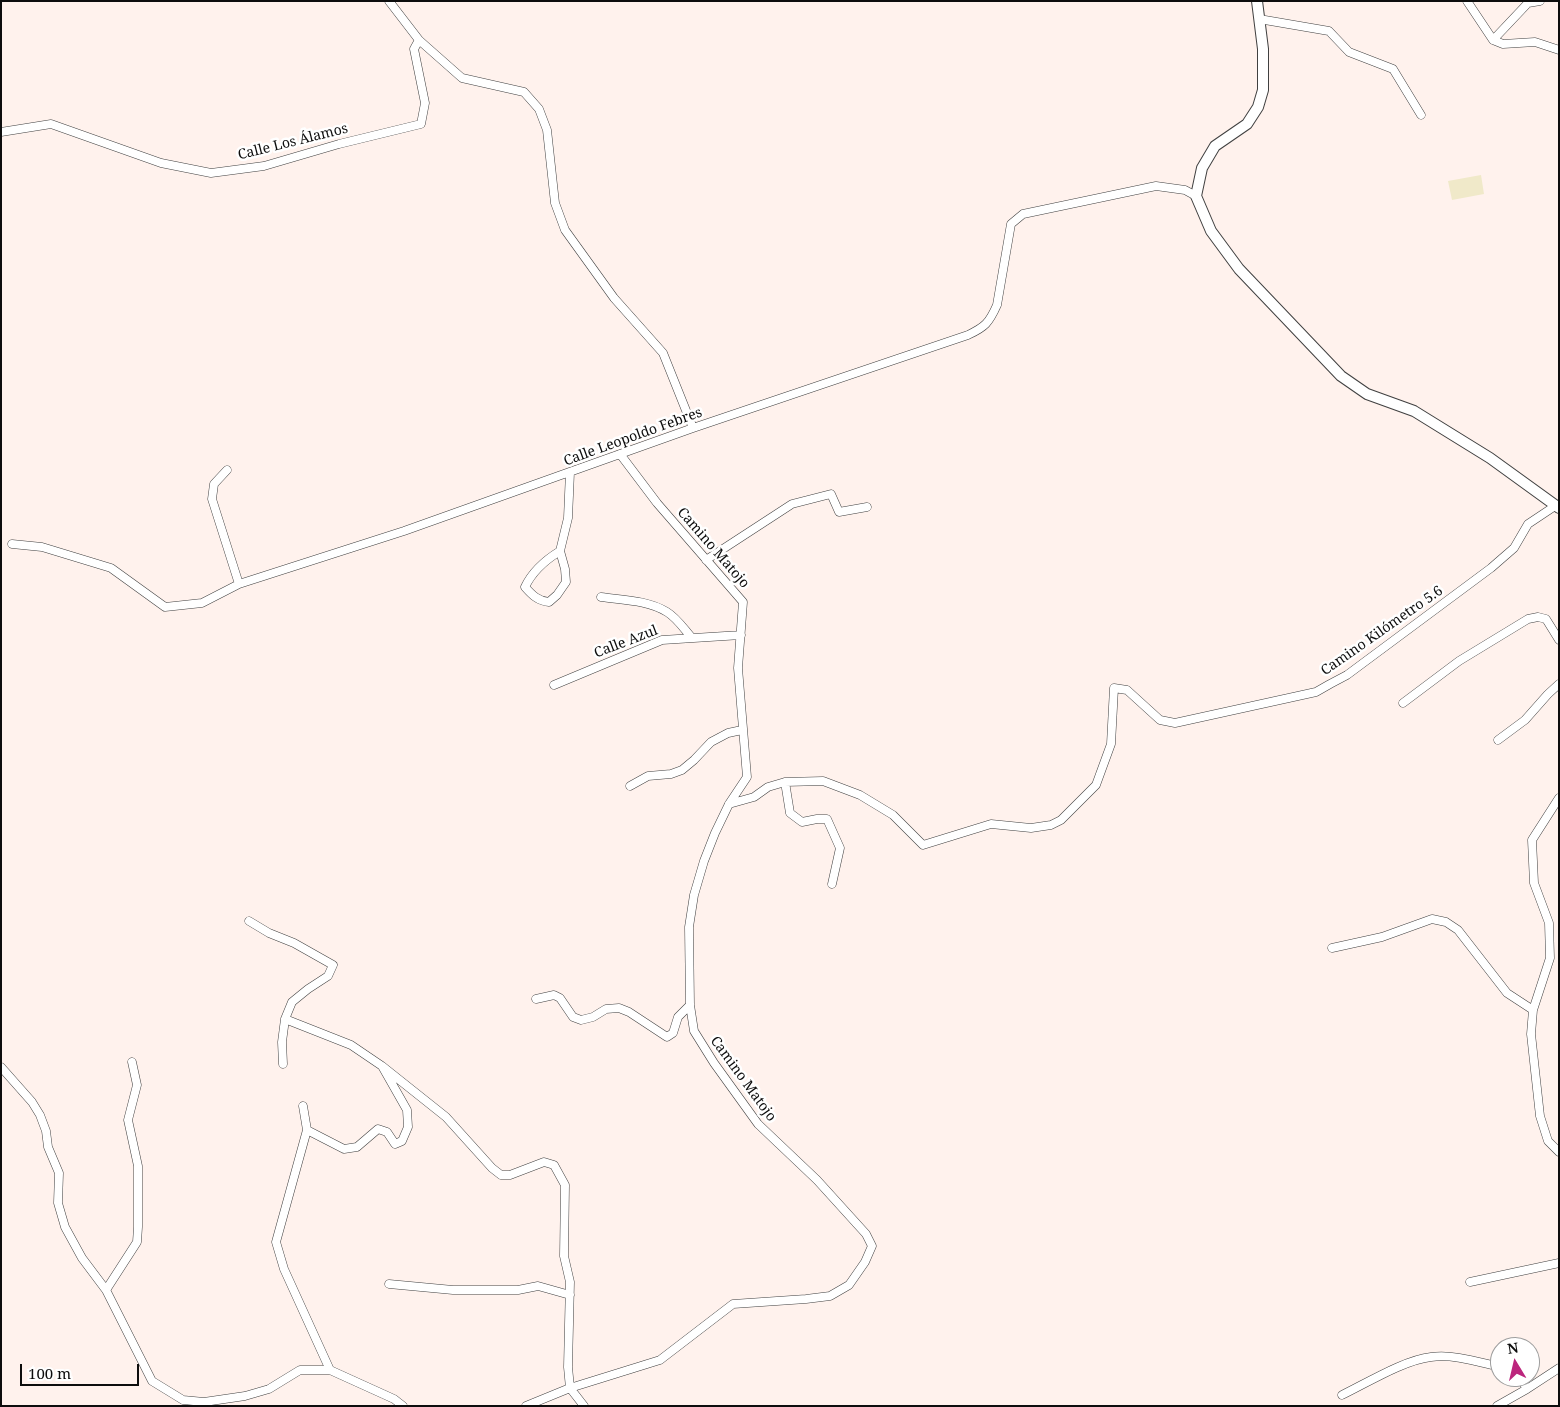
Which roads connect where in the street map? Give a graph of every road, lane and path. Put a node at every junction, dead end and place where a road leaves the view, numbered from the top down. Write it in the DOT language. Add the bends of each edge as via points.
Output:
graph roads {
  1 [pos="389,1"];
  2 [pos="1257,1"];
  3 [pos="1467,1"];
  4 [pos="1540,1"];
  5 [pos="1259,19"];
  6 [pos="419,40"];
  7 [pos="1493,40"];
  8 [pos="1559,50"];
  9 [pos="1421,115"];
  10 [pos="1,132"];
  11 [pos="1196,196"];
  12 [pos="693,428"];
  13 [pos="620,454"];
  14 [pos="226,470"];
  15 [pos="570,472"];
  16 [pos="867,507"];
  17 [pos="1557,507"];
  18 [pos="12,544"];
  19 [pos="560,550"];
  20 [pos="706,560"];
  21 [pos="238,584"];
  22 [pos="601,597"];
  23 [pos="741,635"];
  24 [pos="692,638"];
  25 [pos="1559,640"];
  26 [pos="1559,684"];
  27 [pos="554,685"];
  28 [pos="1403,703"];
  29 [pos="742,730"];
  30 [pos="1498,740"];
  31 [pos="785,782"];
  32 [pos="630,786"];
  33 [pos="1559,798"];
  34 [pos="729,804"];
  35 [pos="832,884"];
  36 [pos="249,921"];
  37 [pos="1332,948"];
  38 [pos="536,999"];
  39 [pos="690,1005"];
  40 [pos="1533,1010"];
  41 [pos="285,1019"];
  42 [pos="132,1062"];
  43 [pos="284,1064"];
  44 [pos="382,1066"];
  45 [pos="1,1067"];
  46 [pos="302,1106"];
  47 [pos="307,1130"];
  48 [pos="1559,1152"];
  49 [pos="1559,1263"];
  50 [pos="1470,1282"];
  51 [pos="389,1284"];
  52 [pos="106,1290"];
  53 [pos="570,1295"];
  54 [pos="1490,1365"];
  55 [pos="1559,1368"];
  56 [pos="330,1370"];
  57 [pos="1525,1387"];
  58 [pos="570,1388"];
  59 [pos="1527,1390"];
  60 [pos="1342,1395"];
  61 [pos="403,1406"];
  62 [pos="526,1406"];
  63 [pos="584,1406"];
  64 [pos="1497,1406"];
  1 -- 6 [label="street"];
  2 -- 5 [label="street"];
  3 -- 7 [label="street"];
  4 -- 7 [label="street" via="1528,4"];
  5 -- 9 [label="street" via="1329,31 1349,52 1393,68"];
  5 -- 11 [label="street" via="1263,90 1258,107 1247,124 1215,146 1202,168"];
  6 -- 10 [label="street, Calle Los Álamos" via="414,49 425,103 421,124 264,166 211,173 161,162 51,124"];
  6 -- 12 [label="street" via="462,78 524,92 540,109 546,130 555,202 565,230 614,298 663,353"];
  7 -- 8 [label="street" via="1503,44 1535,42"];
  11 -- 12 [label="street, Calle Leopoldo Febres" via="1185,190 1156,186 1023,214 1011,224 997,305 983,328"];
  11 -- 17 [label="street" via="1211,231 1239,269 1341,376 1367,394 1414,411 1490,458"];
  12 -- 13 [label="street, Calle Leopoldo Febres"];
  13 -- 15 [label="street, Calle Leopoldo Febres"];
  13 -- 20 [label="street, Camino Matojo"];
  14 -- 21 [label="street" via="214,484 212,499"];
  15 -- 19 [label="street" via="568,518"];
  15 -- 21 [label="street, Calle Leopoldo Febres" via="395,534"];
  16 -- 20 [label="street" via="839,512 831,494 792,504"];
  17 -- 31 [label="street, Camino Kilómetro 5.6" via="1528,524 1514,548 1491,568 1347,675 1316,692 1175,723 1160,720 1127,690 1114,688 1111,744 1096,785 1061,820 1051,825 1031,828 991,824 923,845 893,815 860,795 823,781"];
  18 -- 21 [label="street, Calle Leopoldo Febres" via="42,547 110,568 165,607 202,603"];
  19 -- 19 [label="street" via="527,581 525,587 542,601 549,602 566,582"];
  20 -- 23 [label="street, Camino Matojo" via="744,602"];
  22 -- 24 [label="street" via="657,607 673,616"];
  23 -- 24 [label="street, Calle Azul"];
  23 -- 29 [label="street, Camino Matojo" via="738,668"];
  24 -- 27 [label="street, Calle Azul" via="662,640"];
  25 -- 28 [label="street" via="1546,619 1528,619 1459,662"];
  26 -- 30 [label="street" via="1525,720"];
  29 -- 32 [label="street" via="711,742 682,770 648,776"];
  29 -- 34 [label="street, Camino Matojo" via="747,777"];
  31 -- 34 [label="street, Camino Kilómetro 5.6"];
  31 -- 35 [label="street" via="790,813 802,822 827,819 836,838 840,848"];
  33 -- 40 [label="street" via="1532,840 1534,883 1549,923 1550,958"];
  34 -- 39 [label="street, Camino Matojo" via="704,861 694,895 689,927"];
  36 -- 41 [label="street" via="332,965 328,976 292,1002"];
  37 -- 40 [label="street" via="1382,937 1432,919 1446,922 1458,930 1507,993"];
  38 -- 39 [label="street" via="554,994 573,1017 581,1020 606,1009 619,1008 667,1037 673,1032 678,1017"];
  39 -- 58 [label="street, Camino Matojo" via="694,1031 758,1124 818,1180 866,1234 872,1246 849,1285 830,1296 732,1304 660,1360"];
  40 -- 48 [label="street" via="1531,1034 1540,1116 1548,1141"];
  41 -- 43 [label="street"];
  41 -- 44 [label="street" via="351,1045"];
  42 -- 52 [label="street" via="137,1085 128,1120 138,1166 137,1242"];
  44 -- 47 [label="street" via="407,1110 408,1127 402,1141 395,1144 387,1132 378,1129 357,1147 344,1149"];
  44 -- 53 [label="street" via="446,1117 501,1175 510,1175 544,1162 554,1165 565,1185 564,1256"];
  45 -- 52 [label="street" via="40,1115 59,1173 58,1203 65,1226 82,1258"];
  46 -- 47 [label="street"];
  47 -- 56 [label="street" via="276,1242 284,1269"];
  49 -- 50 [label="street"];
  51 -- 53 [label="street" via="453,1290 518,1290 538,1286"];
  52 -- 56 [label="street" via="152,1381 183,1400 204,1402 245,1396 269,1390 300,1370"];
  53 -- 58 [label="street"];
  54 -- 60 [label="street" via="1462,1358 1432,1357 1410,1362"];
  55 -- 59 [label="street"];
  56 -- 61 [label="street"];
  57 -- 59 [label="street"];
  58 -- 62 [label="street, Camino Matojo"];
  58 -- 63 [label="street"];
  59 -- 64 [label="street"];
}
